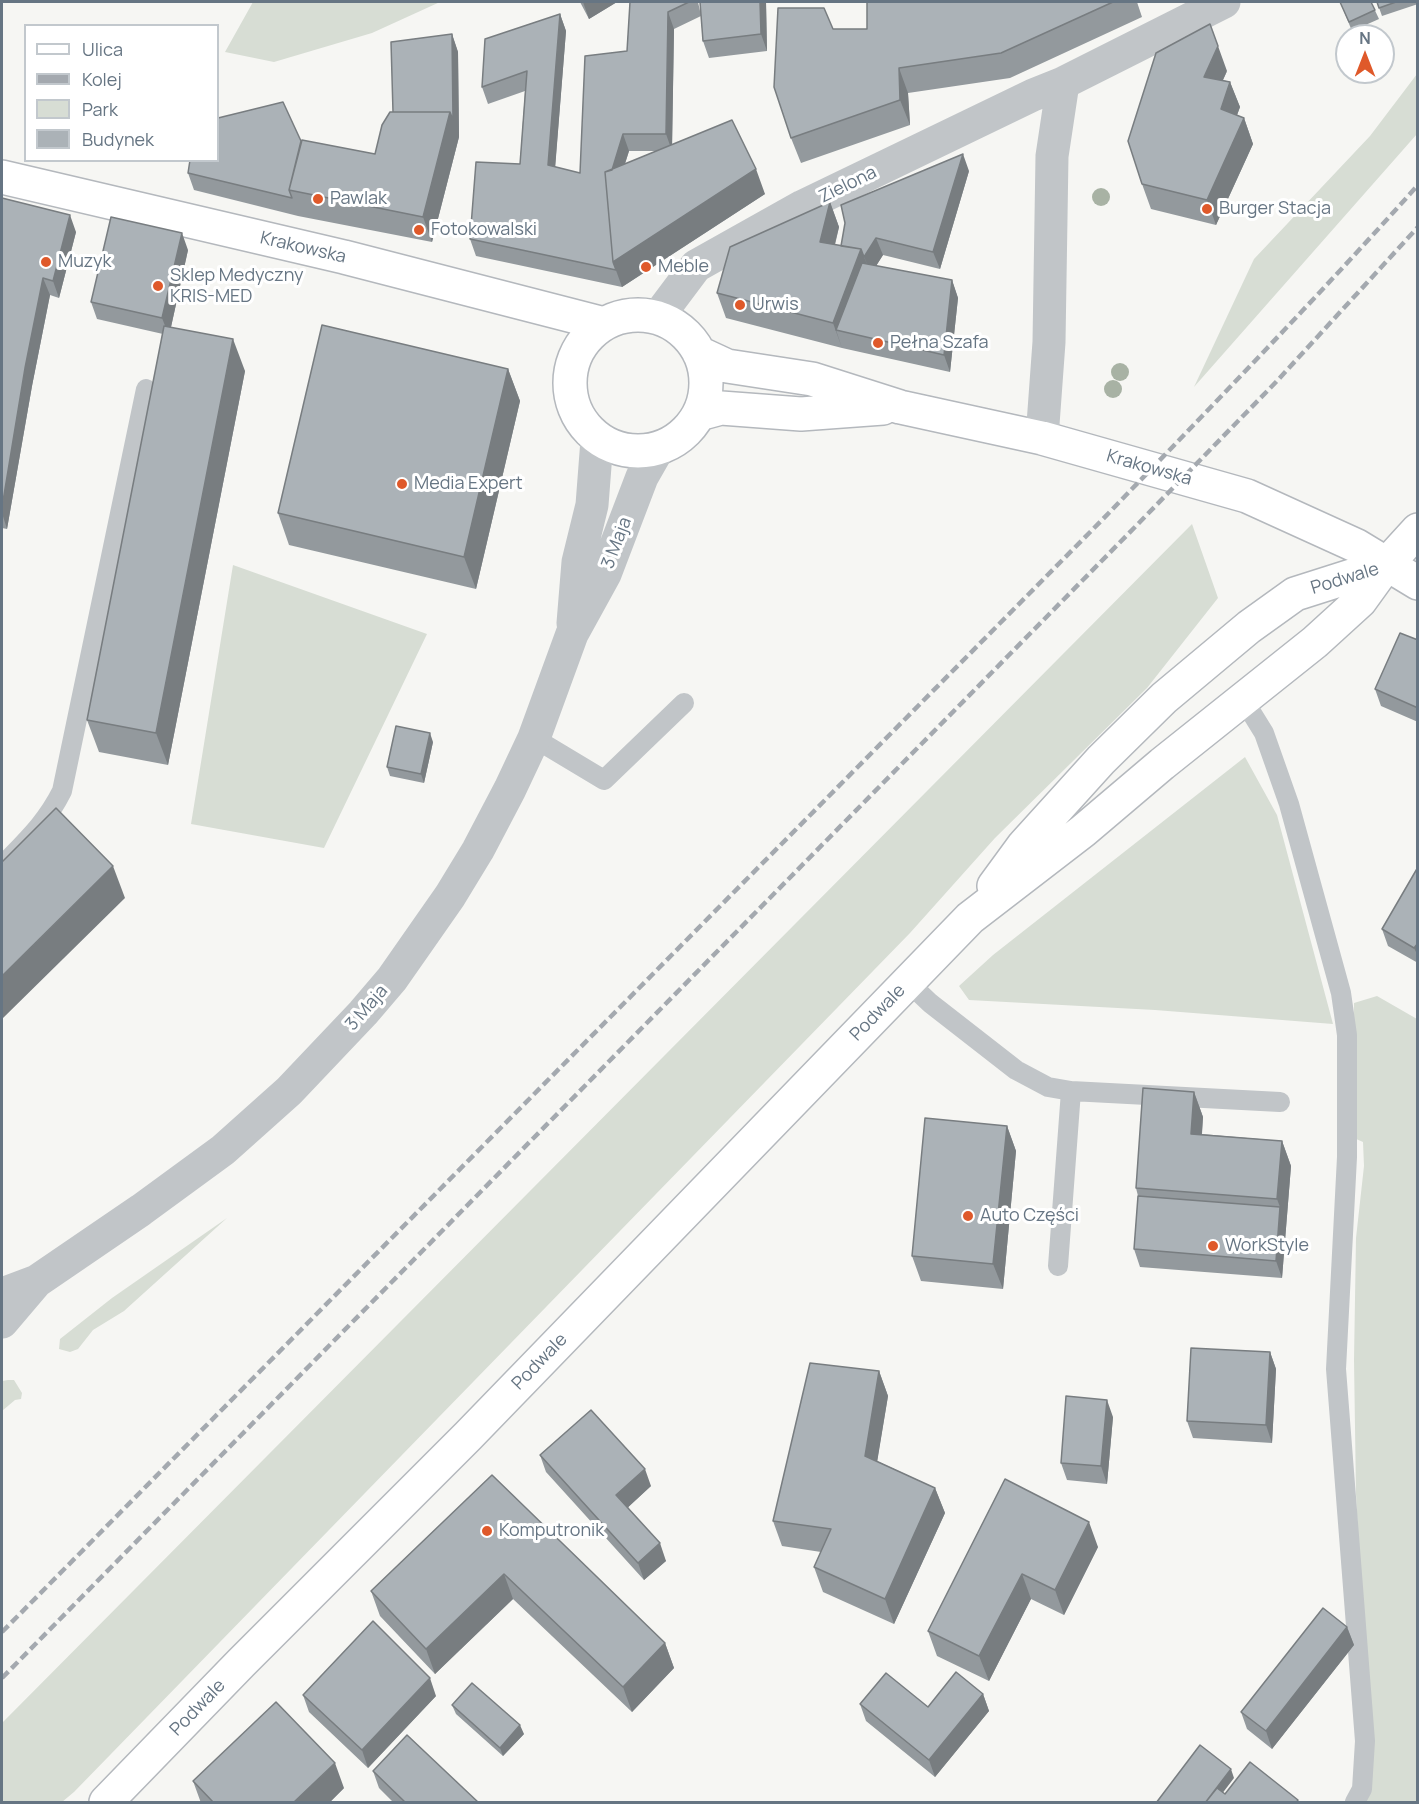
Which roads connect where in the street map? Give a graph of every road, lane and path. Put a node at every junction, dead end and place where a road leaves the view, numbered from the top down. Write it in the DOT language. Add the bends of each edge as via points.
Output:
graph roads {
  1 [pos="1224,2"];
  2 [pos="1064,84"];
  3 [pos="2,177"];
  4 [pos="657,318"];
  5 [pos="604,324"];
  6 [pos="699,353"];
  7 [pos="146,389"];
  8 [pos="900,407"];
  9 [pos="699,414"];
  10 [pos="1042,438"];
  11 [pos="597,440"];
  12 [pos="658,449"];
  13 [pos="1418,530"];
  14 [pos="1386,565"];
  15 [pos="1418,583"];
  16 [pos="572,634"];
  17 [pos="1243,699"];
  18 [pos="684,703"];
  19 [pos="534,738"];
  20 [pos="2,866"];
  21 [pos="970,918"];
  22 [pos="908,982"];
  23 [pos="1071,1091"];
  24 [pos="1280,1102"];
  25 [pos="1058,1266"];
  26 [pos="37,1281"];
  27 [pos="2,1294"];
  28 [pos="2,1322"];
  29 [pos="106,1803"];
  30 [pos="1355,1803"];
  1 -- 2 [label="street, Zielona"];
  2 -- 4 [label="street, Zielona" via="1033,95 803,206 696,266"];
  2 -- 10 [label="street" via="1052,156 1049,342"];
  3 -- 5 [label="street, Krakowska" via="344,257"];
  4 -- 5 [label="street" via="621,317"];
  4 -- 6 [label="street" via="684,333"];
  5 -- 11 [label="street" via="574,356 569,377 570,399 579,419"];
  6 -- 8 [label="street, Krakowska" via="727,366 812,379"];
  6 -- 9 [label="street" via="706,394"];
  7 -- 20 [label="lane" via="62,791 40,828"];
  8 -- 9 [label="street, Krakowska" via="801,414 721,408"];
  8 -- 10 [label="street, Krakowska"];
  9 -- 12 [label="street" via="678,439"];
  10 -- 14 [label="street, Krakowska" via="1247,496 1357,546"];
  11 -- 12 [label="street" via="635,452"];
  11 -- 16 [label="street, 3 Maja" via="592,504 578,562"];
  12 -- 16 [label="street, 3 Maja" via="642,477 605,574"];
  13 -- 14 [label="street"];
  14 -- 15 [label="street, Krakowska"];
  14 -- 17 [label="street, Podwale" via="1360,601"];
  14 -- 21 [label="street, Podwale" via="1295,594 1164,698 1024,845"];
  16 -- 19 [label="street, 3 Maja"];
  17 -- 21 [label="street, Podwale"];
  17 -- 30 [label="lane" via="1264,733 1289,804 1341,993 1347,1035 1347,1157 1336,1369 1365,1741 1362,1789"];
  18 -- 19 [label="lane" via="604,780"];
  19 -- 26 [label="street, 3 Maja" via="500,809 450,896 363,1013 289,1091 223,1150"];
  21 -- 22 [label="street, Podwale"];
  22 -- 23 [label="lane" via="1016,1070 1048,1087"];
  22 -- 29 [label="street, Podwale"];
  23 -- 24 [label="lane"];
  23 -- 25 [label="lane"];
  26 -- 27 [label="street, 3 Maja"];
  26 -- 28 [label="street, 3 Maja"];
}
